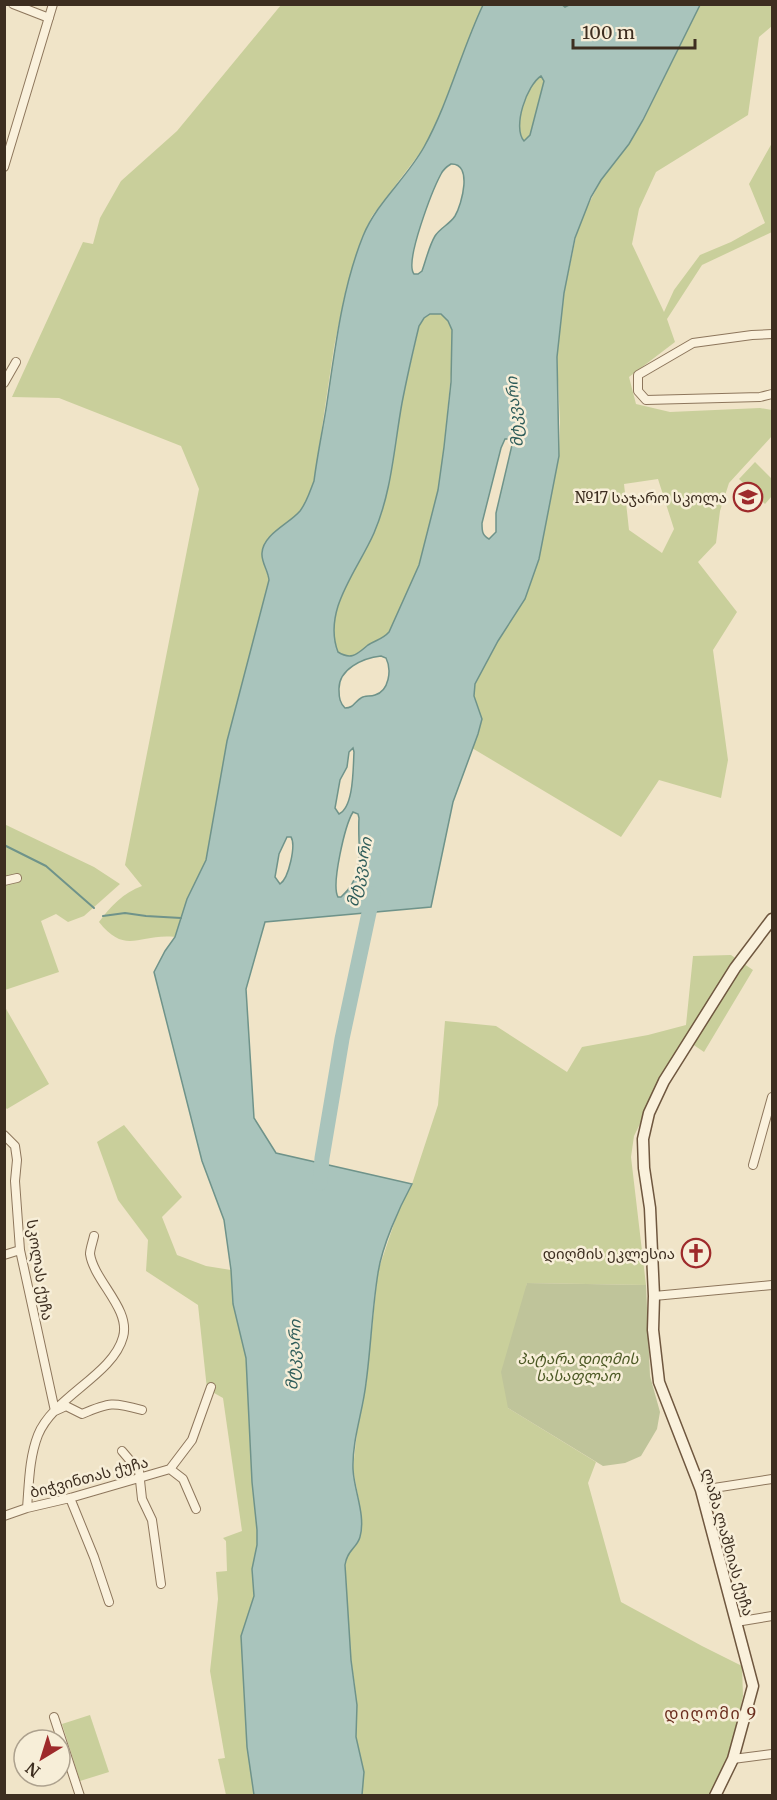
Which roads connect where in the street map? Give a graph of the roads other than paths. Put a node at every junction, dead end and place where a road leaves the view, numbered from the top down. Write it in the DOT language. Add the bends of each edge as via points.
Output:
graph roads {
  1 [pos="13,4"];
  2 [pos="53,4"];
  3 [pos="49,18"];
  4 [pos="4,167"];
  5 [pos="772,334"];
  6 [pos="16,362"];
  7 [pos="4,383"];
  8 [pos="772,394"];
  9 [pos="17,878"];
  10 [pos="4,881"];
  11 [pos="772,919"];
  12 [pos="772,1096"];
  13 [pos="4,1135"];
  14 [pos="753,1165"];
  15 [pos="15,1181"];
  16 [pos="4,1185"];
  17 [pos="94,1236"];
  18 [pos="20,1250"];
  19 [pos="4,1256"];
  20 [pos="772,1285"];
  21 [pos="654,1296"];
  22 [pos="211,1387"];
  23 [pos="142,1410"];
  24 [pos="55,1411"];
  25 [pos="122,1451"];
  26 [pos="170,1469"];
  27 [pos="138,1477"];
  28 [pos="772,1479"];
  29 [pos="701,1490"];
  30 [pos="70,1498"];
  31 [pos="27,1508"];
  32 [pos="196,1509"];
  33 [pos="4,1516"];
  34 [pos="161,1584"];
  35 [pos="109,1602"];
  36 [pos="772,1617"];
  37 [pos="736,1622"];
  38 [pos="54,1717"];
  39 [pos="772,1754"];
  40 [pos="733,1760"];
  41 [pos="80,1796"];
  42 [pos="715,1796"];
  1 -- 3 [label="street"];
  2 -- 3 [label="street"];
  3 -- 4 [label="street"];
  5 -- 8 [label="street" via="693,343 638,375 637,381 638,391 646,400"];
  6 -- 7 [label="street"];
  9 -- 10 [label="street"];
  11 -- 21 [label="street, ლაშა ლაშხიას ქუჩა" via="735,968 649,1113 643,1139"];
  12 -- 14 [label="street"];
  13 -- 15 [label="street, სკოლას ქუჩა" via="15,1146"];
  15 -- 16 [label="street"];
  15 -- 18 [label="street, სკოლას ქუჩა"];
  17 -- 24 [label="street" via="90,1252 122,1314 124,1334 118,1352"];
  18 -- 19 [label="street"];
  18 -- 24 [label="street, სკოლას ქუჩა"];
  20 -- 21 [label="street"];
  21 -- 29 [label="street, ლაშა ლაშხიას ქუჩა" via="659,1382"];
  22 -- 26 [label="street" via="192,1440"];
  23 -- 24 [label="street" via="117,1403 82,1414 66,1406"];
  24 -- 31 [label="street" via="38,1434 31,1460"];
  25 -- 27 [label="street" via="139,1471"];
  26 -- 27 [label="street, ბიჭვინთას ქუჩა"];
  26 -- 32 [label="street, ბიჭვინთას ქუჩა" via="183,1479"];
  27 -- 30 [label="street, ბიჭვინთას ქუჩა"];
  27 -- 34 [label="street" via="142,1499 152,1520"];
  28 -- 29 [label="street"];
  29 -- 37 [label="street, ლაშა ლაშხიას ქუჩა"];
  30 -- 31 [label="street, ბიჭვინთას ქუჩა"];
  30 -- 35 [label="street"];
  31 -- 33 [label="street, ბიჭვინთას ქუჩა"];
  36 -- 37 [label="street"];
  37 -- 40 [label="street, ლაშა ლაშხიას ქუჩა" via="753,1686"];
  38 -- 41 [label="street"];
  39 -- 40 [label="street"];
  40 -- 42 [label="street, ლაშა ლაშხიას ქუჩა"];
}
